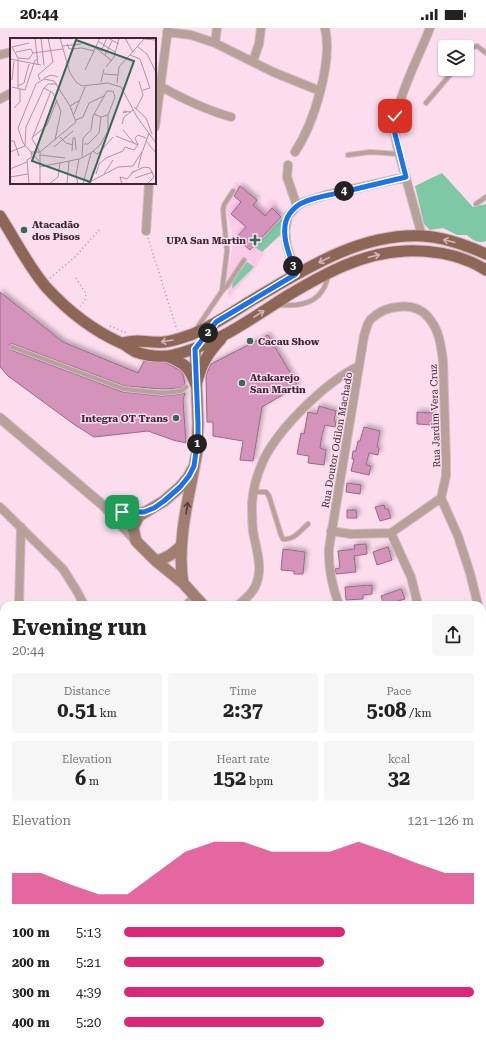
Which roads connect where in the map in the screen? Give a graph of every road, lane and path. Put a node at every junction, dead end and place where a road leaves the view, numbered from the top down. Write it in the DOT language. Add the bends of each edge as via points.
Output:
graph roads {
  1 [pos="217,28"];
  2 [pos="261,28"];
  3 [pos="324,28"];
  4 [pos="430,28"];
  5 [pos="167,30"];
  6 [pos="215,43"];
  7 [pos="474,47"];
  8 [pos="10,52"];
  9 [pos="486,53"];
  10 [pos="0,55"];
  11 [pos="253,61"];
  12 [pos="159,65"];
  13 [pos="449,76"];
  14 [pos="160,86"];
  15 [pos="320,91"];
  16 [pos="10,94"];
  17 [pos="0,99"];
  18 [pos="426,103"];
  19 [pos="231,117"];
  20 [pos="156,119"];
  21 [pos="295,152"];
  22 [pos="399,154"];
  23 [pos="348,155"];
  24 [pos="288,165"];
  25 [pos="406,177"];
  26 [pos="149,184"];
  27 [pos="233,191"];
  28 [pos="486,197"];
  29 [pos="476,204"];
  30 [pos="297,206"];
  31 [pos="0,216"];
  32 [pos="100,229"];
  33 [pos="146,231"];
  34 [pos="422,236"];
  35 [pos="486,254"];
  36 [pos="244,260"];
  37 [pos="486,270"];
  38 [pos="330,271"];
  39 [pos="296,274"];
  40 [pos="76,278"];
  41 [pos="43,283"];
  42 [pos="222,291"];
  43 [pos="274,305"];
  44 [pos="409,307"];
  45 [pos="74,314"];
  46 [pos="216,322"];
  47 [pos="106,325"];
  48 [pos="129,333"];
  49 [pos="194,334"];
  50 [pos="225,334"];
  51 [pos="180,338"];
  52 [pos="122,343"];
  53 [pos="12,347"];
  54 [pos="195,349"];
  55 [pos="167,356"];
  56 [pos="360,366"];
  57 [pos="191,386"];
  58 [pos="0,418"];
  59 [pos="194,466"];
  60 [pos="254,492"];
  61 [pos="441,498"];
  62 [pos="0,507"];
  63 [pos="105,507"];
  64 [pos="144,512"];
  65 [pos="308,524"];
  66 [pos="21,527"];
  67 [pos="331,531"];
  68 [pos="392,533"];
  69 [pos="136,541"];
  70 [pos="181,546"];
  71 [pos="156,561"];
  72 [pos="183,583"];
  73 [pos="194,595"];
  74 [pos="19,601"];
  75 [pos="82,601"];
  76 [pos="188,601"];
  77 [pos="199,601"];
  78 [pos="243,601"];
  79 [pos="338,601"];
  80 [pos="417,601"];
  81 [pos="477,601"];
  1 -- 6 [label="street"];
  2 -- 11 [label="street"];
  3 -- 15 [label="street" via="327,52"];
  4 -- 22 [label="street" via="395,116"];
  5 -- 6 [label="street"];
  5 -- 12 [label="street"];
  6 -- 11 [label="street"];
  7 -- 9 [label="lane" via="477,46"];
  8 -- 10 [label="street"];
  11 -- 15 [label="street"];
  12 -- 14 [label="street"];
  13 -- 18 [label="lane"];
  14 -- 19 [label="street" via="212,112"];
  14 -- 20 [label="street"];
  15 -- 21 [label="street" via="304,138"];
  16 -- 17 [label="street"];
  22 -- 23 [label="lane" via="370,152"];
  22 -- 25 [label="street"];
  24 -- 30 [label="street" via="287,177"];
  25 -- 30 [label="street" via="326,196"];
  25 -- 34 [label="street"];
  26 -- 33 [label="street"];
  27 -- 42 [label="lane" via="223,210 227,251"];
  28 -- 29 [label="lane"];
  30 -- 39 [label="street" via="288,216 285,231"];
  31 -- 41 [label="main road"];
  32 -- 41 [label="path" via="74,258"];
  33 -- 51 [label="path"];
  35 -- 34 [label="main road, one-way" via="457,243"];
  34 -- 39 [label="main road, one-way" via="368,242 347,249"];
  36 -- 42 [label="lane"];
  38 -- 37 [label="main road, one-way" via="351,262 389,252 427,251 460,258"];
  38 -- 43 [label="main road"];
  38 -- 43 [label="lane" via="318,296 299,305"];
  39 -- 46 [label="main road"];
  40 -- 45 [label="path" via="86,294 85,300"];
  41 -- 45 [label="main road"];
  42 -- 49 [label="lane"];
  50 -- 43 [label="main road, one-way"];
  44 -- 56 [label="street, Rua Doutor Odilon Machado" via="386,309 370,320 364,336"];
  44 -- 61 [label="street, Rua Jardim Vera Cruz" via="428,316 438,334 441,346 446,476"];
  45 -- 52 [label="main road" via="112,340"];
  46 -- 49 [label="main road"];
  46 -- 54 [label="main road"];
  47 -- 48 [label="path"];
  49 -- 51 [label="main road"];
  50 -- 54 [label="main road"];
  50 -- 57 [label="main road" via="211,350"];
  51 -- 52 [label="main road, one-way" via="166,342"];
  52 -- 55 [label="main road" via="136,352"];
  53 -- 57 [label="lane" via="124,389 162,393 180,391"];
  54 -- 55 [label="main road"];
  54 -- 57 [label="main road"];
  55 -- 57 [label="main road" via="181,362 191,372"];
  56 -- 60 [label="street" via="325,389 289,424 265,458"];
  56 -- 67 [label="street, Rua Doutor Odilon Machado"];
  57 -- 59 [label="main road" via="198,437"];
  58 -- 63 [label="street"];
  59 -- 64 [label="main road" via="189,476 172,494 154,508"];
  70 -- 59 [label="main road, one-way"];
  60 -- 65 [label="lane" via="266,492 269,496 283,539 292,538"];
  60 -- 78 [label="street" via="253,530 259,571 255,587"];
  61 -- 68 [label="street"];
  61 -- 81 [label="street" via="458,536"];
  62 -- 66 [label="street"];
  63 -- 64 [label="street" via="122,512"];
  63 -- 69 [label="street"];
  64 -- 69 [label="main road" via="133,527"];
  66 -- 74 [label="street"];
  66 -- 75 [label="street" via="63,569"];
  67 -- 68 [label="street" via="374,535"];
  67 -- 79 [label="street, Rua Doutor Odilon Machado" via="328,562"];
  68 -- 80 [label="street"];
  69 -- 71 [label="main road"];
  70 -- 71 [label="main road" via="174,554"];
  70 -- 72 [label="main road"];
  71 -- 72 [label="main road"];
  72 -- 73 [label="main road"];
  73 -- 76 [label="lane"];
  73 -- 77 [label="main road"];
}
